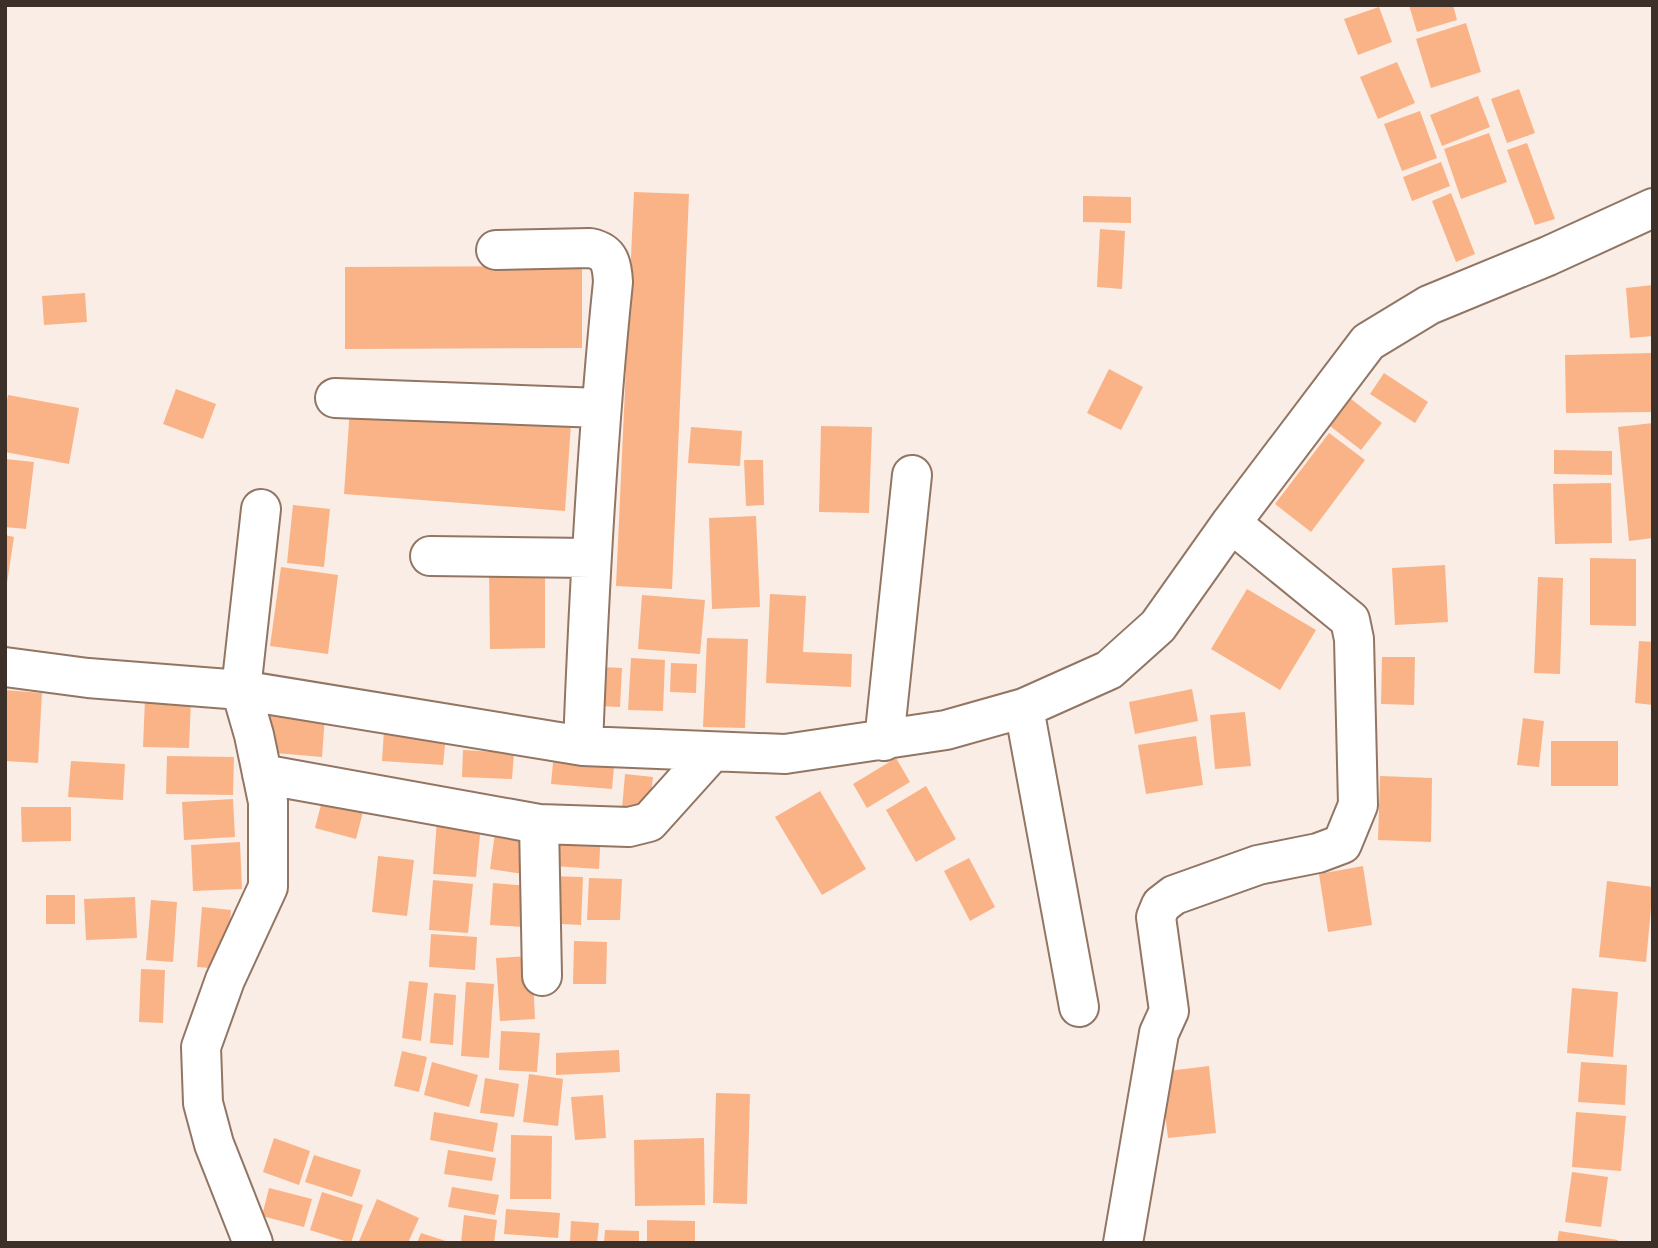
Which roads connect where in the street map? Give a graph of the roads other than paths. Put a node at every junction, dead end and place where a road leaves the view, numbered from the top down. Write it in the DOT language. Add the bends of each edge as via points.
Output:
graph roads {
  1 [pos="1653,208"];
  2 [pos="496,250"];
  3 [pos="335,398"];
  4 [pos="600,408"];
  5 [pos="912,475"];
  6 [pos="261,509"];
  7 [pos="1231,523"];
  8 [pos="430,556"];
  9 [pos="590,558"];
  10 [pos="5,667"];
  11 [pos="241,690"];
  12 [pos="1024,708"];
  13 [pos="884,741"];
  14 [pos="583,746"];
  15 [pos="712,752"];
  16 [pos="262,774"];
  17 [pos="539,824"];
  18 [pos="542,976"];
  19 [pos="1079,1007"];
  20 [pos="253,1243"];
  21 [pos="1123,1243"];
  1 -- 7 [label="street" via="1429,305 1368,342"];
  2 -- 4 [label="street" via="590,248 608,257 613,282"];
  3 -- 4 [label="street"];
  4 -- 9 [label="street"];
  5 -- 13 [label="street"];
  6 -- 11 [label="street"];
  7 -- 12 [label="street" via="1158,626 1109,670"];
  7 -- 21 [label="street" via="1350,620 1358,805 1342,844 1203,883 1161,905 1156,917 1169,1011 1159,1033"];
  8 -- 9 [label="street"];
  9 -- 14 [label="street"];
  10 -- 11 [label="street"];
  11 -- 14 [label="street"];
  11 -- 16 [label="street"];
  12 -- 13 [label="street" via="946,730"];
  12 -- 19 [label="street"];
  13 -- 15 [label="street" via="785,754"];
  14 -- 15 [label="street"];
  15 -- 17 [label="street" via="649,822 629,827"];
  16 -- 17 [label="street"];
  16 -- 20 [label="street" via="268,802 268,887 225,980 201,1047 203,1103"];
  17 -- 18 [label="street"];
}
